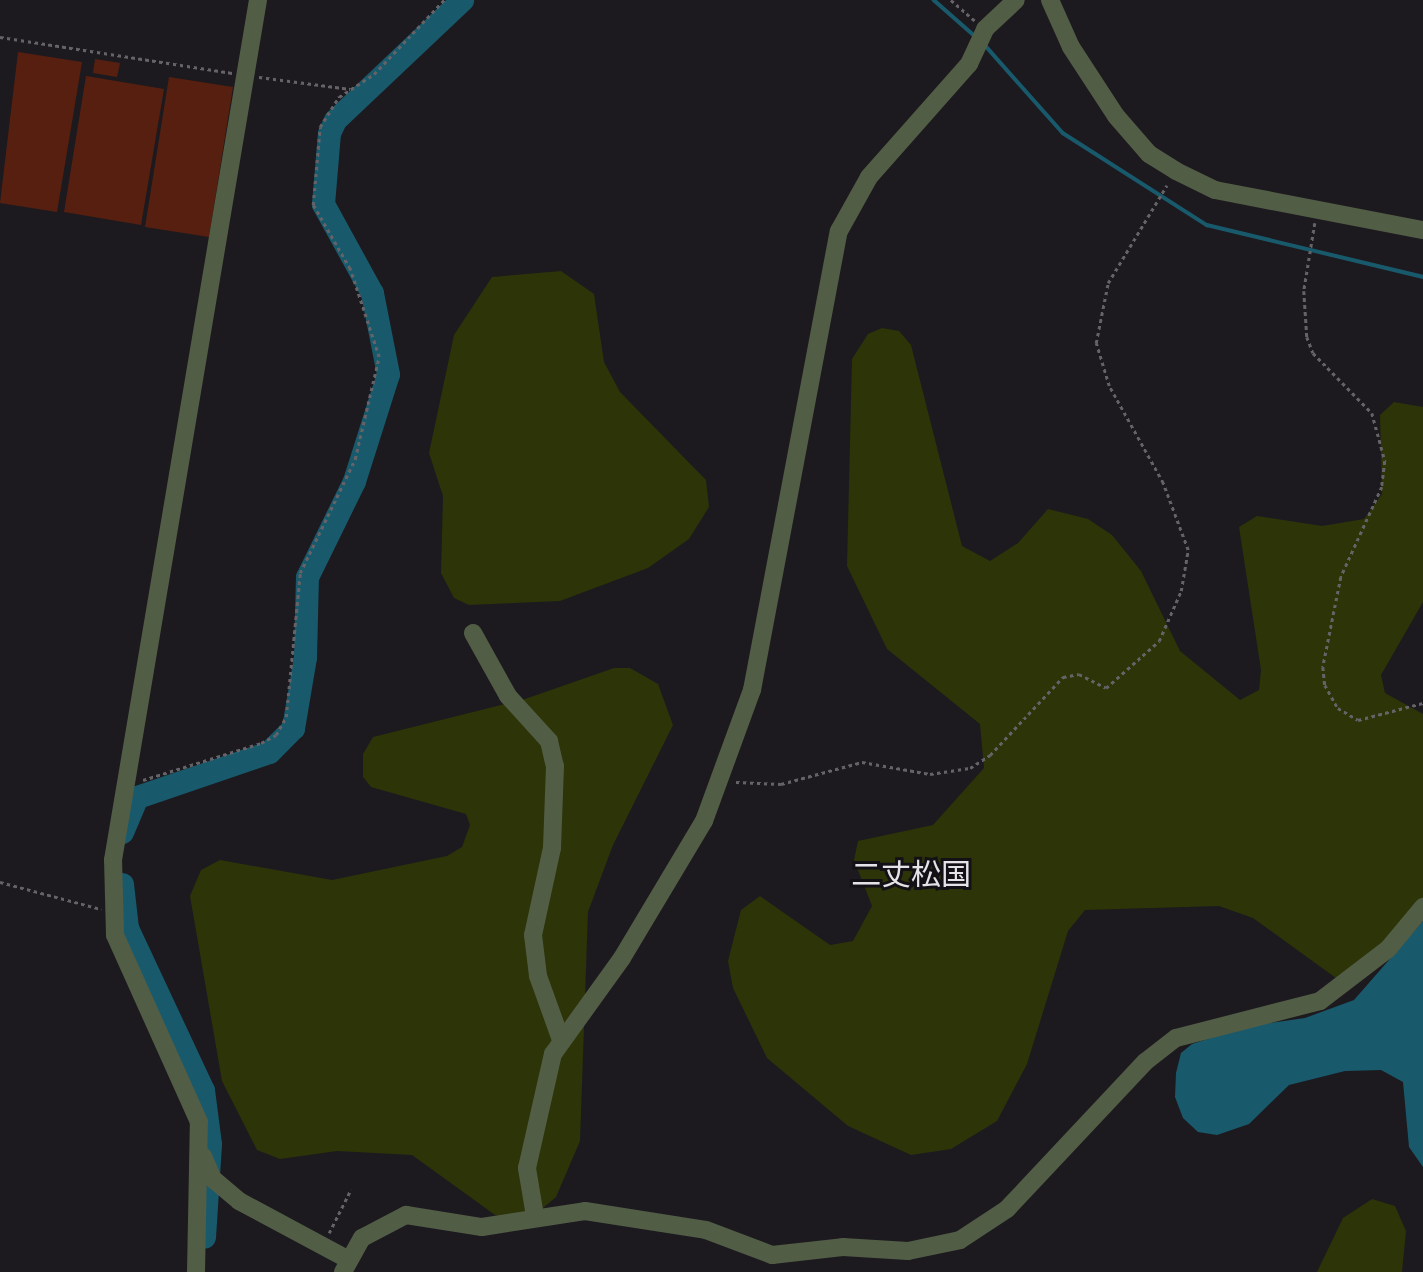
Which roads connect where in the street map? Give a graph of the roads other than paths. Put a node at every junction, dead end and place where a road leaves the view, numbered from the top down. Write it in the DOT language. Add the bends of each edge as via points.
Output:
graph roads {
  1 [pos="258,0"];
  2 [pos="1016,0"];
  3 [pos="1050,0"];
  4 [pos="1423,230"];
  5 [pos="473,633"];
  6 [pos="1423,907"];
  7 [pos="561,1037"];
  8 [pos="200,1148"];
  9 [pos="536,1216"];
  10 [pos="345,1265"];
  11 [pos="196,1272"];
  1 -- 8 [label="street" via="113,860 115,935 187,1088"];
  2 -- 7 [label="street" via="985,29 969,64 869,177 839,231 764,638 722,780 652,913"];
  3 -- 4 [label="street" via="1071,47 1116,116 1149,154 1176,172 1215,190"];
  5 -- 7 [label="street" via="508,696 549,741 555,766 552,848 533,935 538,976"];
  6 -- 9 [label="street" via="1388,949 1320,1001 1176,1038 1145,1062 1007,1209 960,1240 908,1251 843,1247 772,1255 691,1227 585,1211"];
  7 -- 9 [label="street" via="527,1168"];
  8 -- 10 [label="street" via="222,1188"];
  8 -- 11 [label="street"];
  9 -- 10 [label="street" via="482,1227 406,1215 362,1238"];
}
